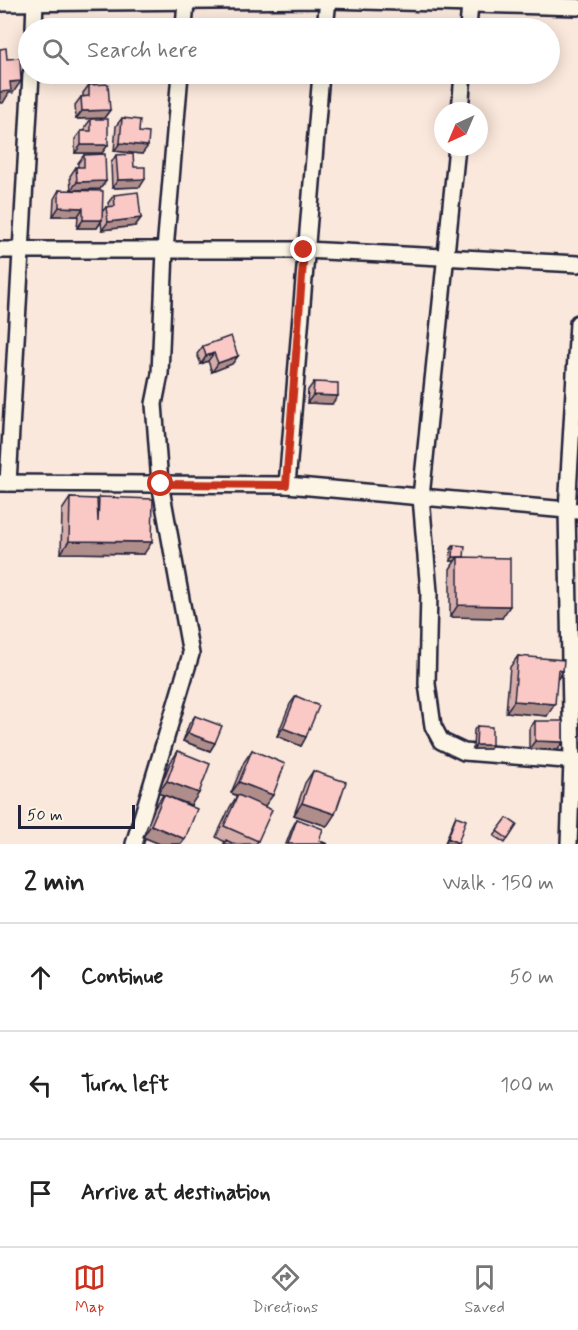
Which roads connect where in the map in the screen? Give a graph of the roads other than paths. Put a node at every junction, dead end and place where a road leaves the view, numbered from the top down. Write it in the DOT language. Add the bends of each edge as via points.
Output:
graph roads {
  1 [pos="328,0"];
  2 [pos="35,1"];
  3 [pos="186,1"];
  4 [pos="486,2"];
  5 [pos="0,3"];
  6 [pos="470,4"];
  7 [pos="578,7"];
  8 [pos="34,18"];
  9 [pos="185,18"];
  10 [pos="326,18"];
  11 [pos="469,18"];
  12 [pos="30,84"];
  13 [pos="179,84"];
  14 [pos="320,84"];
  15 [pos="463,84"];
  16 [pos="461,102"];
  17 [pos="456,156"];
  18 [pos="0,250"];
  19 [pos="22,250"];
  20 [pos="165,250"];
  21 [pos="304,250"];
  22 [pos="447,257"];
  23 [pos="578,264"];
  24 [pos="578,323"];
  25 [pos="4,483"];
  26 [pos="161,484"];
  27 [pos="286,485"];
  28 [pos="421,497"];
  29 [pos="573,510"];
  30 [pos="575,761"];
  31 [pos="134,844"];
  32 [pos="569,844"];
  1 -- 3 [label="street"];
  1 -- 6 [label="street"];
  1 -- 10 [label="street"];
  2 -- 3 [label="street"];
  2 -- 5 [label="street"];
  2 -- 8 [label="street"];
  3 -- 9 [label="street"];
  4 -- 6 [label="street"];
  4 -- 7 [label="street"];
  6 -- 11 [label="street"];
  12 -- 19 [label="street"];
  13 -- 20 [label="street"];
  14 -- 21 [label="street"];
  15 -- 16 [label="street"];
  17 -- 22 [label="street"];
  18 -- 19 [label="street"];
  19 -- 20 [label="street"];
  19 -- 25 [label="street"];
  20 -- 21 [label="street"];
  20 -- 26 [label="street" via="160,374 154,404"];
  21 -- 22 [label="street"];
  21 -- 27 [label="street"];
  22 -- 23 [label="street"];
  22 -- 28 [label="street"];
  24 -- 29 [label="street"];
  25 -- 26 [label="street"];
  26 -- 27 [label="street"];
  26 -- 31 [label="street" via="191,654"];
  27 -- 28 [label="street"];
  28 -- 29 [label="street"];
  28 -- 30 [label="street" via="429,592 427,684 433,726 441,741 464,753"];
  29 -- 30 [label="street"];
  30 -- 32 [label="street"];
}
